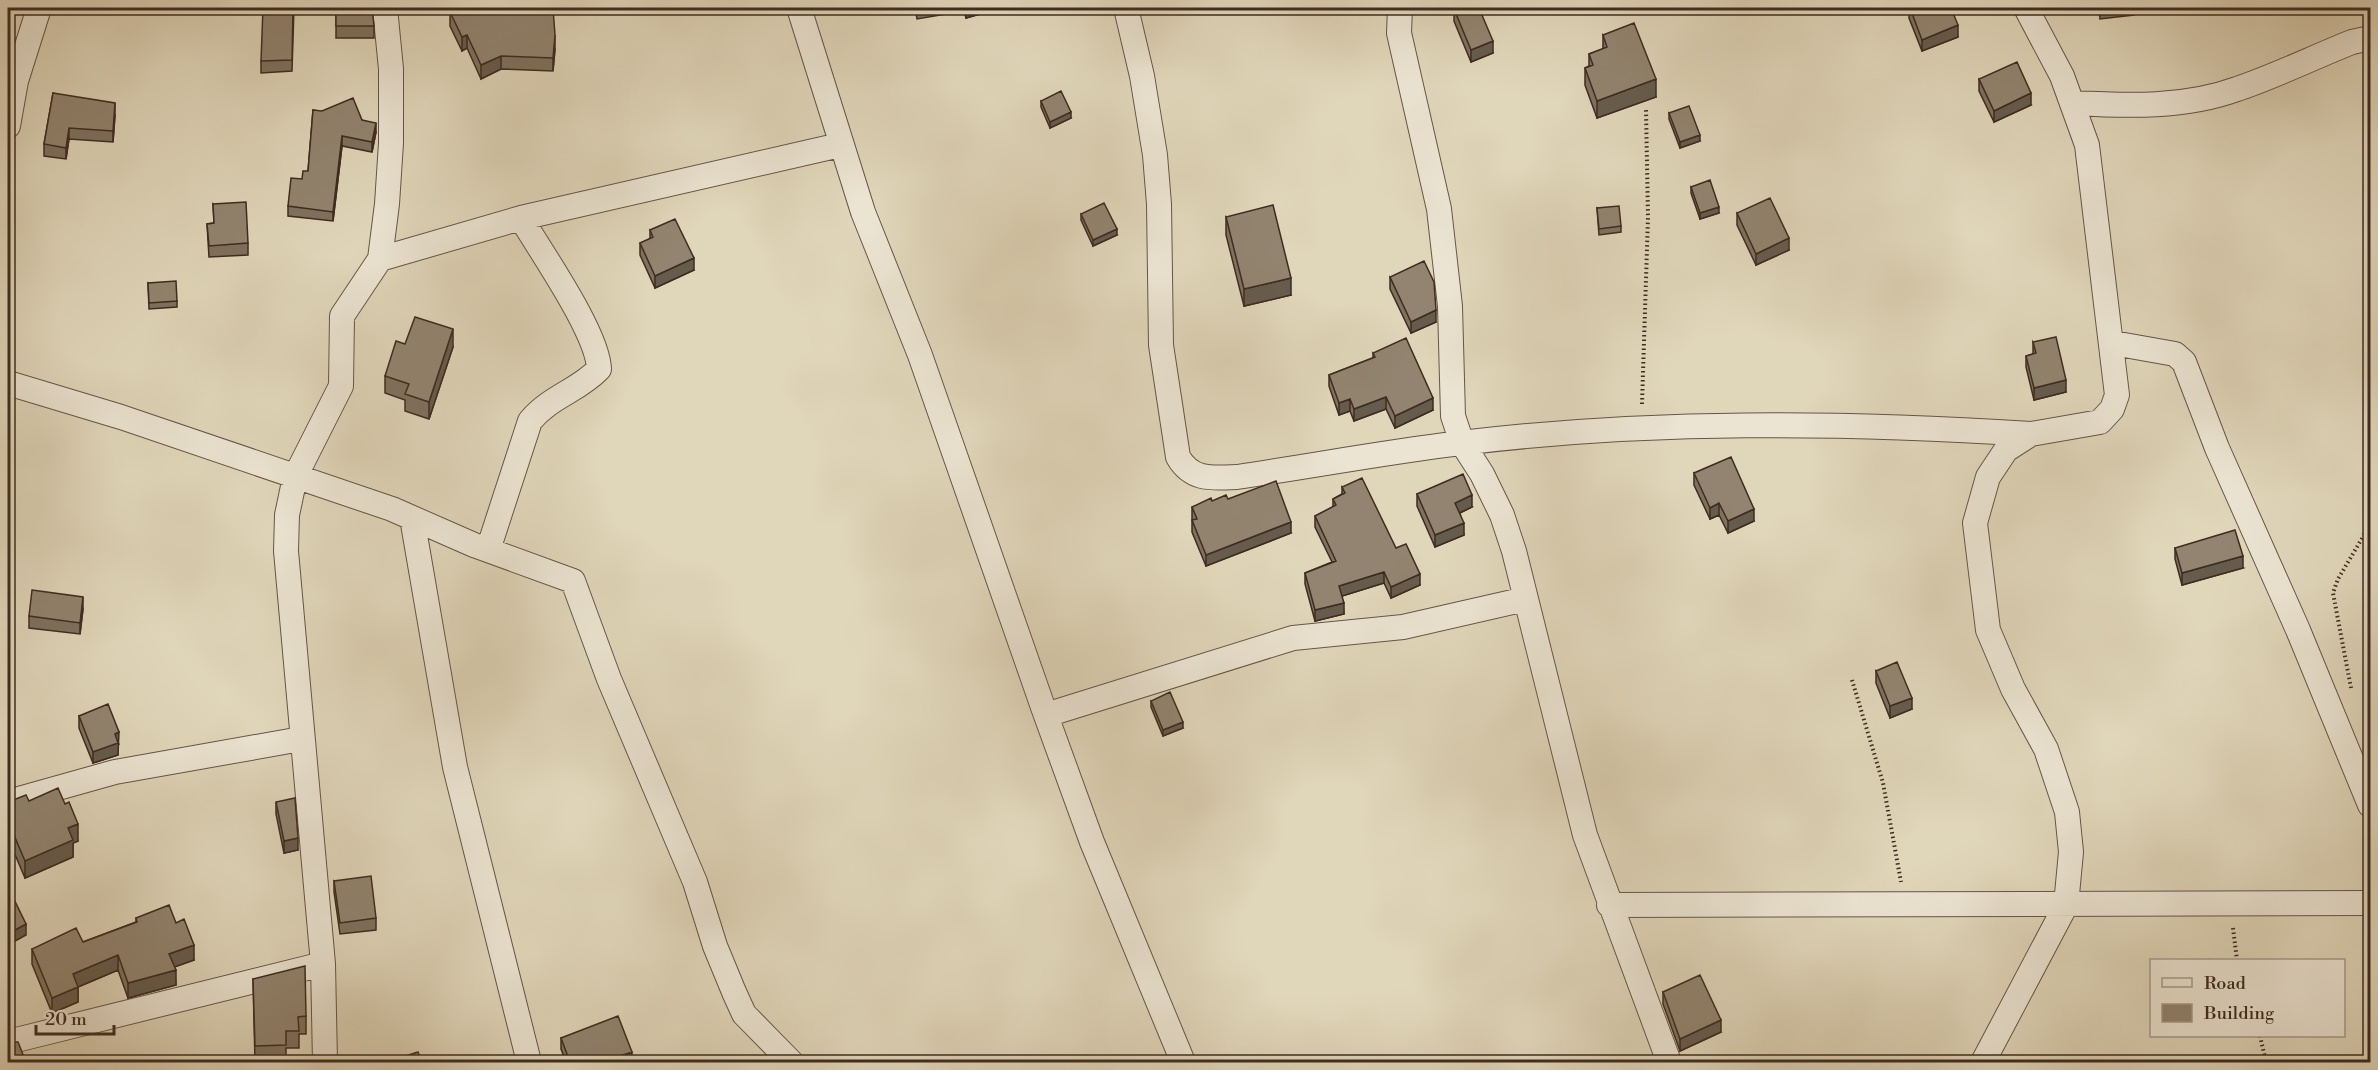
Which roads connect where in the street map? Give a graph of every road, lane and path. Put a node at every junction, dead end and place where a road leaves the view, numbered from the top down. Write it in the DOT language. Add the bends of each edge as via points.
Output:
graph roads {
  1 [pos="39,8"];
  2 [pos="385,8"];
  3 [pos="799,8"];
  4 [pos="1126,8"];
  5 [pos="1400,8"];
  6 [pos="2026,8"];
  7 [pos="2370,38"];
  8 [pos="2074,103"];
  9 [pos="1646,110"];
  10 [pos="8,126"];
  11 [pos="840,145"];
  12 [pos="521,218"];
  13 [pos="380,258"];
  14 [pos="2113,343"];
  15 [pos="8,382"];
  16 [pos="1641,429"];
  17 [pos="2031,434"];
  18 [pos="1462,443"];
  19 [pos="295,477"];
  20 [pos="412,518"];
  21 [pos="2370,525"];
  22 [pos="488,550"];
  23 [pos="1526,599"];
  24 [pos="1852,680"];
  25 [pos="2351,690"];
  26 [pos="1046,715"];
  27 [pos="301,739"];
  28 [pos="8,802"];
  29 [pos="2370,805"];
  30 [pos="1905,903"];
  31 [pos="2370,903"];
  32 [pos="2230,904"];
  33 [pos="1609,905"];
  34 [pos="2066,905"];
  35 [pos="2238,959"];
  36 [pos="323,963"];
  37 [pos="2260,1037"];
  38 [pos="8,1042"];
  39 [pos="325,1062"];
  40 [pos="529,1062"];
  41 [pos="791,1062"];
  42 [pos="1183,1062"];
  43 [pos="1669,1062"];
  44 [pos="1983,1062"];
  45 [pos="2266,1062"];
  1 -- 10 [label="street" via="16,81"];
  2 -- 13 [label="street" via="391,69 391,143"];
  3 -- 11 [label="street"];
  4 -- 18 [label="street" via="1155,155 1161,345 1178,457 1186,470 1208,477 1237,477"];
  5 -- 18 [label="street" via="1399,33 1439,209 1450,306 1453,416"];
  6 -- 8 [label="street"];
  7 -- 8 [label="street" via="2236,90 2180,102 2126,106"];
  8 -- 14 [label="street" via="2087,145"];
  9 -- 16 [label="path" via="1648,217"];
  11 -- 12 [label="street"];
  11 -- 26 [label="street" via="920,355"];
  12 -- 13 [label="street"];
  12 -- 22 [label="street" via="570,298 599,358 599,369 589,380 543,405 530,421"];
  13 -- 19 [label="street" via="342,316 341,386"];
  14 -- 17 [label="street" via="2117,395 2112,409 2094,424"];
  14 -- 29 [label="street" via="2175,354 2184,362"];
  15 -- 19 [label="street"];
  16 -- 17 [label="street" via="1889,425"];
  16 -- 18 [label="street"];
  17 -- 34 [label="street" via="1999,459 1988,477 1975,523 1988,630 2013,689 2046,749 2067,812 2071,852"];
  18 -- 23 [label="street" via="1502,515"];
  19 -- 20 [label="street"];
  19 -- 27 [label="street" via="287,514 286,551"];
  20 -- 22 [label="street"];
  20 -- 40 [label="street" via="455,767"];
  21 -- 25 [label="path" via="2333,593"];
  22 -- 41 [label="street" via="573,581 609,679 695,882 734,992 744,1014"];
  23 -- 26 [label="street" via="1403,627 1293,638"];
  23 -- 33 [label="street" via="1582,823"];
  24 -- 30 [label="path" via="1883,783"];
  26 -- 42 [label="street" via="1092,842"];
  27 -- 28 [label="street" via="114,772"];
  27 -- 36 [label="street"];
  30 -- 33 [label="street"];
  30 -- 34 [label="street"];
  31 -- 32 [label="street"];
  32 -- 34 [label="street"];
  32 -- 35 [label="path"];
  33 -- 43 [label="street"];
  34 -- 44 [label="street"];
  36 -- 38 [label="street"];
  36 -- 39 [label="street"];
  37 -- 45 [label="path"];
}
